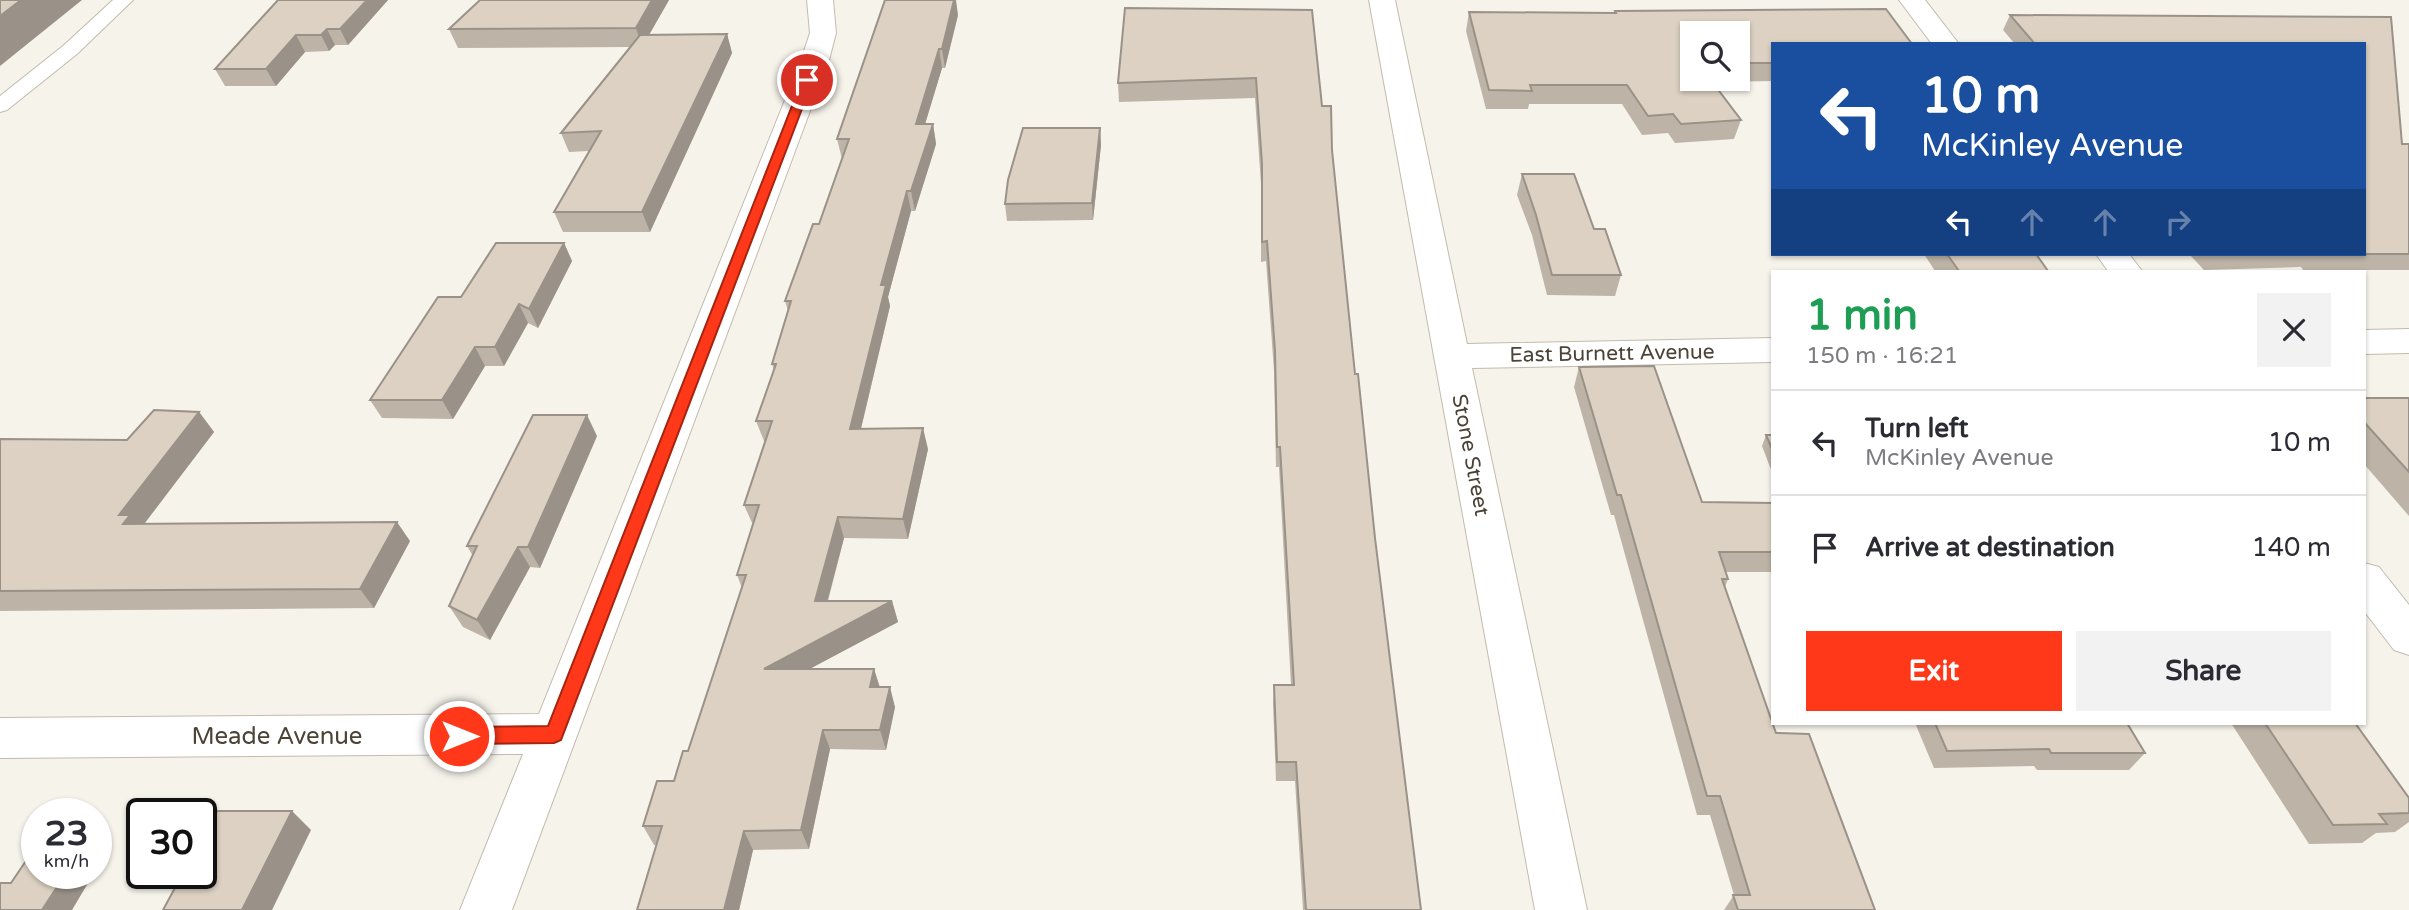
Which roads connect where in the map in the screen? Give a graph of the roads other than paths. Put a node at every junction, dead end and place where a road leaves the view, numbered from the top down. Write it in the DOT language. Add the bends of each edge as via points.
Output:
graph roads {
  1 [pos="124,0"];
  2 [pos="820,0"];
  3 [pos="1382,0"];
  4 [pos="1912,0"];
  5 [pos="1944,42"];
  6 [pos="0,106"];
  7 [pos="2114,256"];
  8 [pos="2124,270"];
  9 [pos="2409,341"];
  10 [pos="2366,342"];
  11 [pos="1771,350"];
  12 [pos="1452,356"];
  13 [pos="2366,582"];
  14 [pos="2409,636"];
  15 [pos="554,734"];
  16 [pos="0,738"];
  17 [pos="486,910"];
  18 [pos="1561,910"];
  1 -- 6 [label="lane" via="71,50"];
  2 -- 15 [label="street" via="823,33 815,60"];
  3 -- 12 [label="street, Stone Street"];
  4 -- 5 [label="street"];
  7 -- 8 [label="street"];
  9 -- 10 [label="street"];
  11 -- 12 [label="street, East Burnett Avenue"];
  12 -- 18 [label="street, Stone Street"];
  13 -- 14 [label="street"];
  15 -- 16 [label="street, Meade Avenue"];
  15 -- 17 [label="street"];
}
